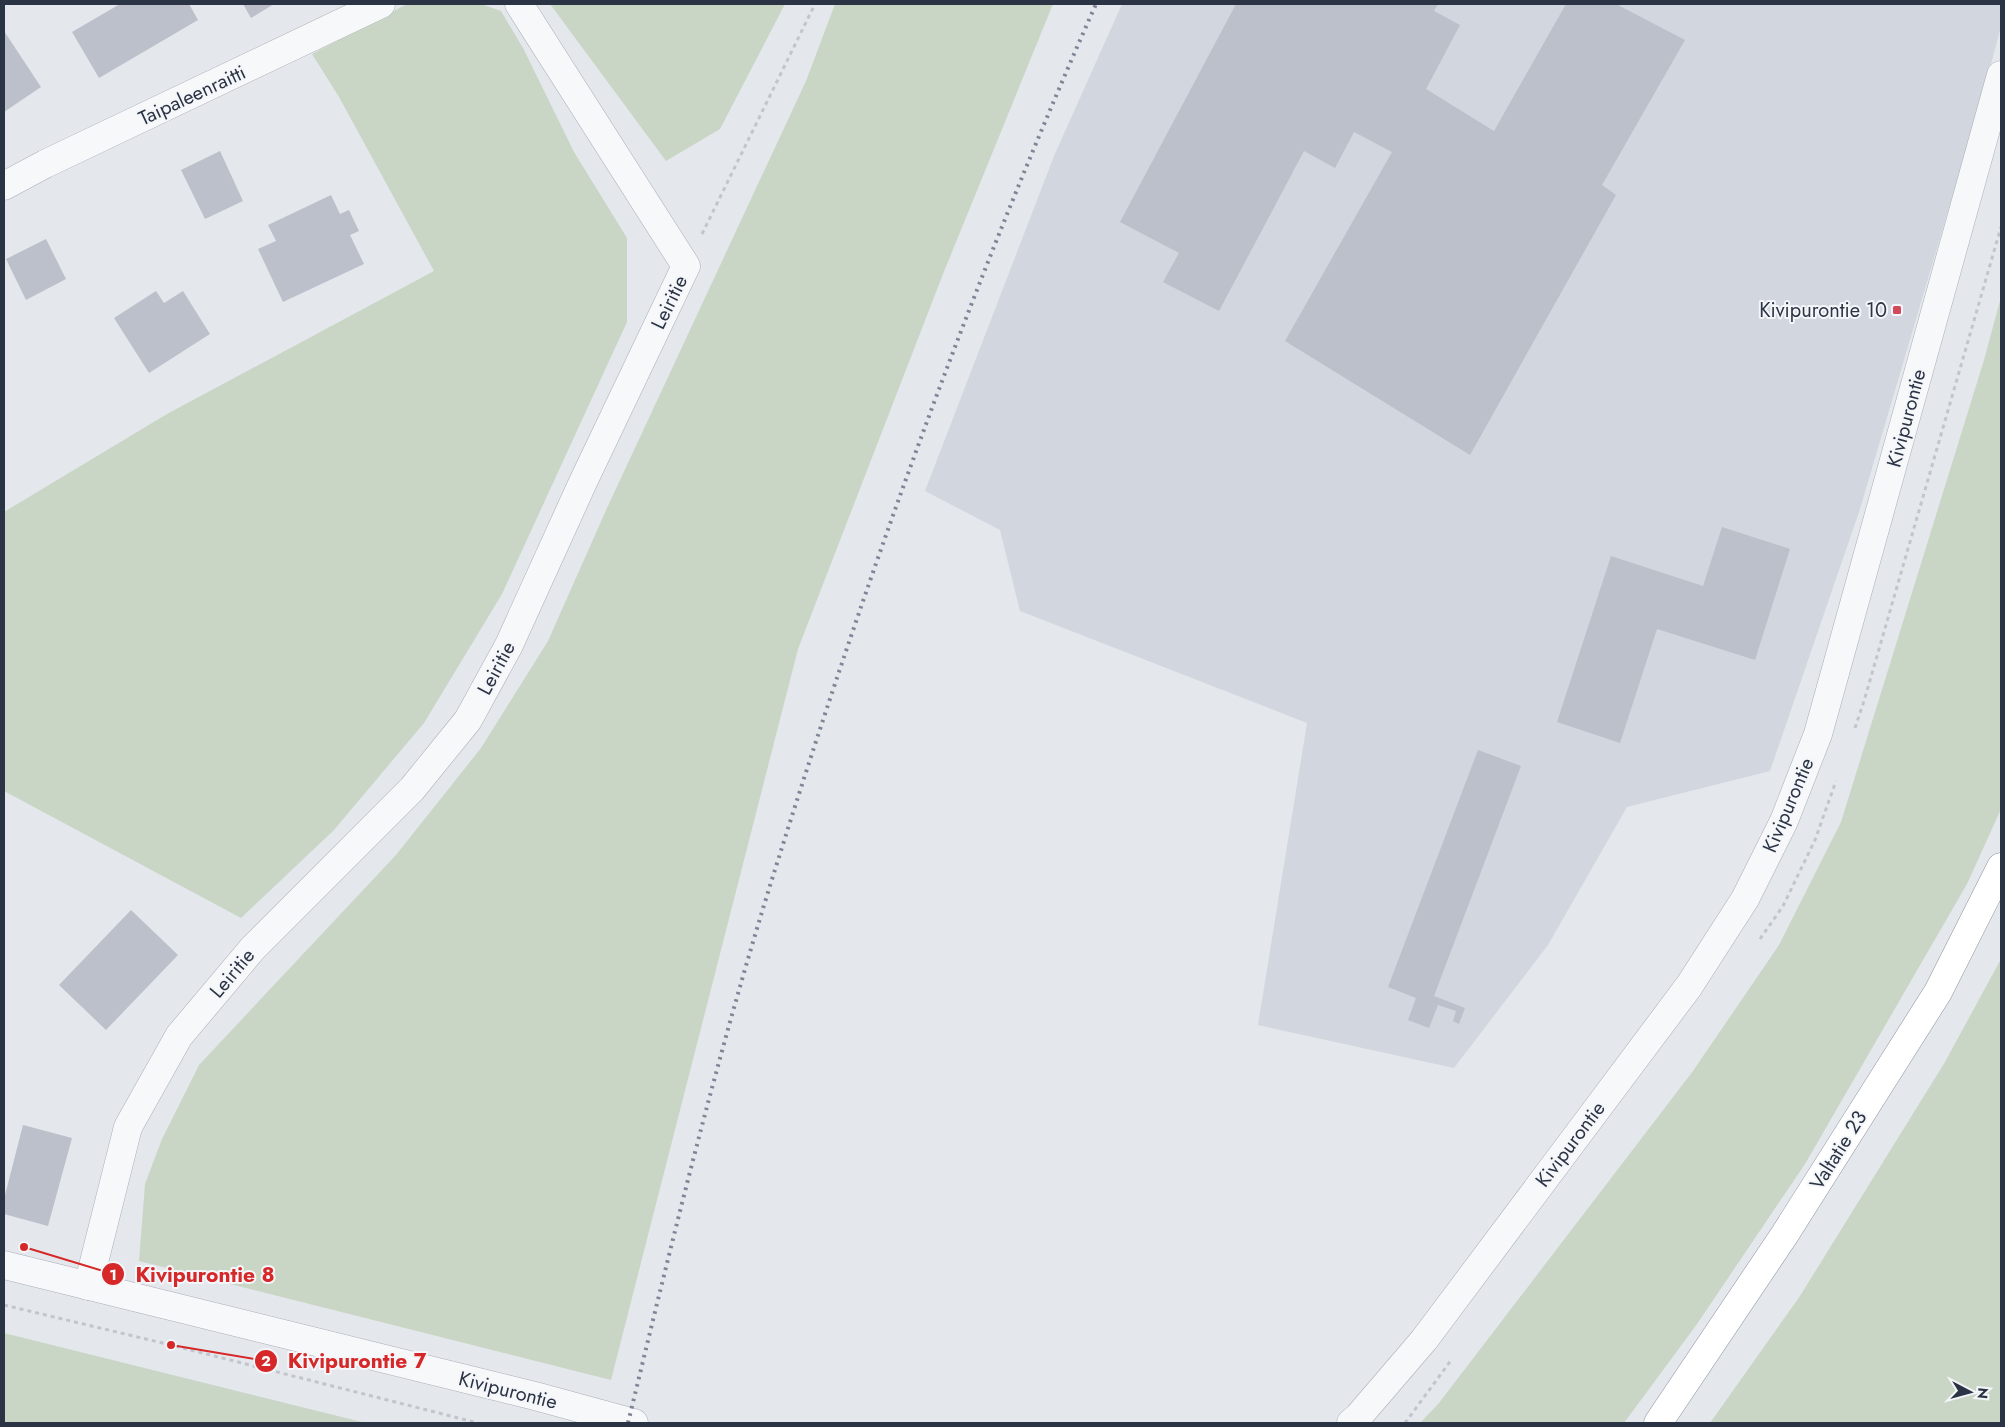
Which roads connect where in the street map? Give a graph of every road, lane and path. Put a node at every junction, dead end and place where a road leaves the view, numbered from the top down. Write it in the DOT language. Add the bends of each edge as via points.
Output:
graph roads {
  1 [pos="381,4"];
  2 [pos="519,4"];
  3 [pos="815,4"];
  4 [pos="2001,75"];
  5 [pos="4,186"];
  6 [pos="686,266"];
  7 [pos="2001,867"];
  8 [pos="4,1265"];
  9 [pos="88,1286"];
  10 [pos="4,1305"];
  11 [pos="478,1423"];
  12 [pos="634,1423"];
  13 [pos="1350,1423"];
  14 [pos="1658,1423"];
  1 -- 5 [label="street, Taipaleenraitti"];
  2 -- 6 [label="street, Leiritie"];
  3 -- 6 [label="path"];
  4 -- 13 [label="street, Kivipurontie" via="1818,734 1784,821 1745,899 1689,986 1424,1340"];
  6 -- 9 [label="street, Leiritie" via="509,645 468,720 412,789 253,948 179,1036 128,1127"];
  7 -- 14 [label="highway, Valtatie 23" via="1938,992 1785,1234"];
  8 -- 9 [label="street, Kivipurontie"];
  9 -- 12 [label="street, Kivipurontie"];
  10 -- 11 [label="path"];
}
